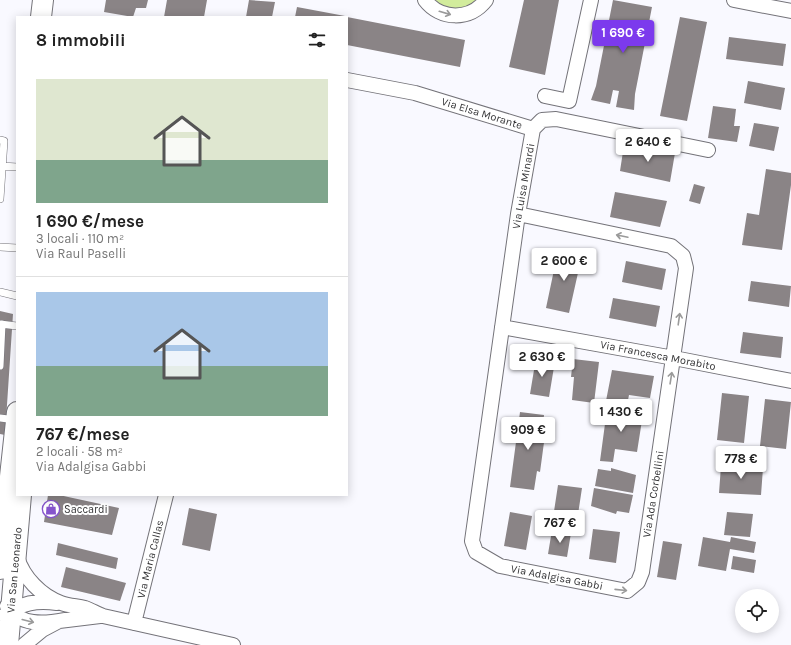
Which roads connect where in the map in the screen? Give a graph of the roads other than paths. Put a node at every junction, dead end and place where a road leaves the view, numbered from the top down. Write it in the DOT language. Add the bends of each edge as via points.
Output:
graph roads {
  1 [pos="424,0"];
  2 [pos="486,0"];
  3 [pos="590,0"];
  4 [pos="734,0"];
  5 [pos="791,11"];
  6 [pos="348,80"];
  7 [pos="546,96"];
  8 [pos="533,129"];
  9 [pos="0,140"];
  10 [pos="708,150"];
  11 [pos="2,166"];
  12 [pos="16,167"];
  13 [pos="0,199"];
  14 [pos="518,214"];
  15 [pos="0,247"];
  16 [pos="16,248"];
  17 [pos="0,292"];
  18 [pos="16,296"];
  19 [pos="1,324"];
  20 [pos="16,326"];
  21 [pos="502,327"];
  22 [pos="674,358"];
  23 [pos="0,366"];
  24 [pos="791,381"];
  25 [pos="13,416"];
  26 [pos="0,418"];
  27 [pos="14,496"];
  28 [pos="166,496"];
  29 [pos="16,548"];
  30 [pos="476,552"];
  31 [pos="0,569"];
  32 [pos="638,582"];
  33 [pos="65,604"];
  34 [pos="11,611"];
  35 [pos="103,616"];
  36 [pos="64,620"];
  37 [pos="134,623"];
  38 [pos="202,642"];
  39 [pos="0,645"];
  40 [pos="8,645"];
  41 [pos="24,645"];
  42 [pos="233,645"];
  1 -- 2 [label="street, one-way" via="438,11 456,16 474,10"];
  3 -- 7 [label="street" via="569,101"];
  4 -- 5 [label="street"];
  6 -- 8 [label="street, Via Elsa Morante" via="415,93"];
  8 -- 10 [label="street, Via Elsa Morante" via="542,120 556,119"];
  8 -- 14 [label="street, Via Luisa Minardi"];
  9 -- 11 [label="lane" via="4,141"];
  11 -- 12 [label="lane"];
  11 -- 13 [label="lane"];
  14 -- 21 [label="street, Via Luisa Minardi"];
  22 -- 14 [label="street, Via Ada Corbellini, one-way" via="686,268 683,256 671,246"];
  15 -- 16 [label="lane"];
  17 -- 18 [label="lane"];
  19 -- 20 [label="lane"];
  19 -- 23 [label="lane"];
  21 -- 22 [label="street, Via Francesca Morabito"];
  21 -- 30 [label="street, Via Luisa Minardi" via="472,541"];
  22 -- 24 [label="street, Via Francesca Morabito"];
  32 -- 22 [label="street, Via Ada Corbellini, one-way" via="642,572"];
  25 -- 26 [label="lane"];
  25 -- 27 [label="main road, Via San Leonardo"];
  27 -- 29 [label="main road, Via San Leonardo"];
  27 -- 31 [label="main road, Via San Leonardo"];
  27 -- 34 [label="street" via="4,600"];
  28 -- 37 [label="street, Via Maria Callas"];
  29 -- 33 [label="street" via="19,563 33,584 48,597"];
  29 -- 34 [label="main road, Via San Leonardo"];
  30 -- 32 [label="street, Via Adalgisa Gabbi, one-way" via="500,566 616,589 627,591"];
  33 -- 34 [label="street" via="34,601"];
  33 -- 35 [label="street"];
  34 -- 36 [label="street, one-way" via="28,621 46,623"];
  34 -- 39 [label="street" via="3,619"];
  34 -- 40 [label="main road, Via San Leonardo"];
  35 -- 36 [label="street"];
  35 -- 37 [label="street"];
  36 -- 41 [label="street" via="42,630"];
  37 -- 38 [label="street"];
  38 -- 42 [label="street"];
}
